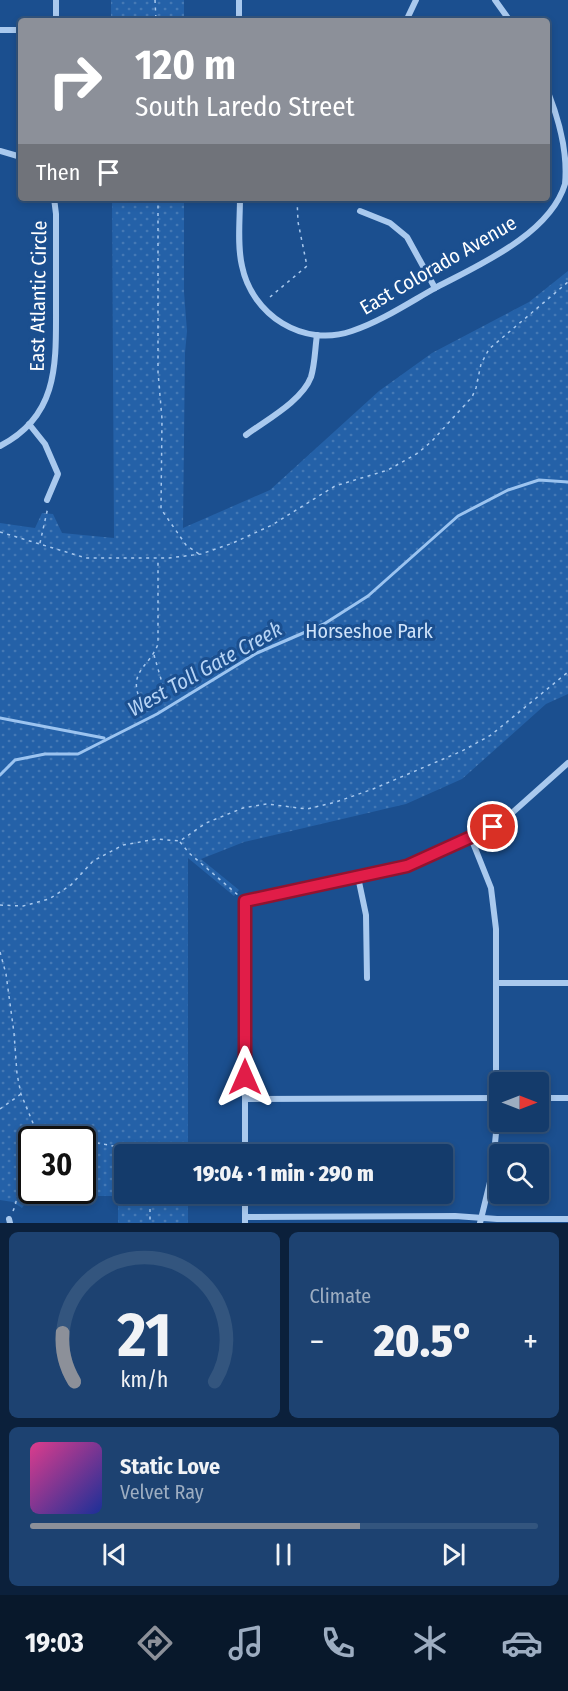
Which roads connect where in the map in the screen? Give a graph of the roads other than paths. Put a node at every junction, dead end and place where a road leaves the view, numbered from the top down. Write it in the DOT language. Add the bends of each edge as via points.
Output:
graph roads {
  1 [pos="56,0"];
  2 [pos="239,0"];
  3 [pos="416,0"];
  4 [pos="495,0"];
  5 [pos="56,18"];
  6 [pos="239,18"];
  7 [pos="407,18"];
  8 [pos="508,18"];
  9 [pos="0,30"];
  10 [pos="18,30"];
  11 [pos="550,98"];
  12 [pos="0,151"];
  13 [pos="18,156"];
  14 [pos="54,201"];
  15 [pos="240,201"];
  16 [pos="360,211"];
  17 [pos="435,288"];
  18 [pos="316,335"];
  19 [pos="29,424"];
  20 [pos="246,435"];
  21 [pos="0,446"];
  22 [pos="47,500"];
  23 [pos="568,763"];
  24 [pos="471,838"];
  25 [pos="358,877"];
  26 [pos="367,978"];
  27 [pos="496,983"];
  28 [pos="568,983"];
  29 [pos="498,1072"];
  30 [pos="489,1098"];
  31 [pos="549,1098"];
  32 [pos="568,1098"];
  33 [pos="245,1099"];
  34 [pos="496,1132"];
  35 [pos="245,1144"];
  36 [pos="245,1204"];
  37 [pos="568,1219"];
  38 [pos="245,1220"];
  39 [pos="481,1220"];
  1 -- 5 [label="street"];
  2 -- 6 [label="street"];
  3 -- 7 [label="street"];
  4 -- 8 [label="street"];
  9 -- 10 [label="street"];
  11 -- 17 [label="street, East Colorado Avenue" via="567,158 565,185 555,206 510,247"];
  12 -- 13 [label="street"];
  14 -- 19 [label="street, East Atlantic Circle" via="56,359 46,400"];
  15 -- 18 [label="street" via="241,264 252,293 275,319"];
  16 -- 17 [label="street" via="390,223 407,237"];
  17 -- 18 [label="street, East Colorado Avenue" via="352,331"];
  18 -- 20 [label="street" via="307,385 295,400"];
  19 -- 21 [label="street, East Atlantic Circle"];
  19 -- 22 [label="street" via="45,444 58,474"];
  23 -- 24 [label="street" via="503,821"];
  24 -- 25 [label="street" via="407,866"];
  24 -- 27 [label="street" via="494,904"];
  25 -- 26 [label="street" via="366,915"];
  25 -- 33 [label="street" via="245,901"];
  27 -- 28 [label="street"];
  27 -- 29 [label="street"];
  30 -- 33 [label="street"];
  31 -- 32 [label="street"];
  33 -- 35 [label="street"];
  34 -- 39 [label="street"];
  36 -- 38 [label="street"];
  37 -- 39 [label="street"];
  38 -- 39 [label="street"];
}
